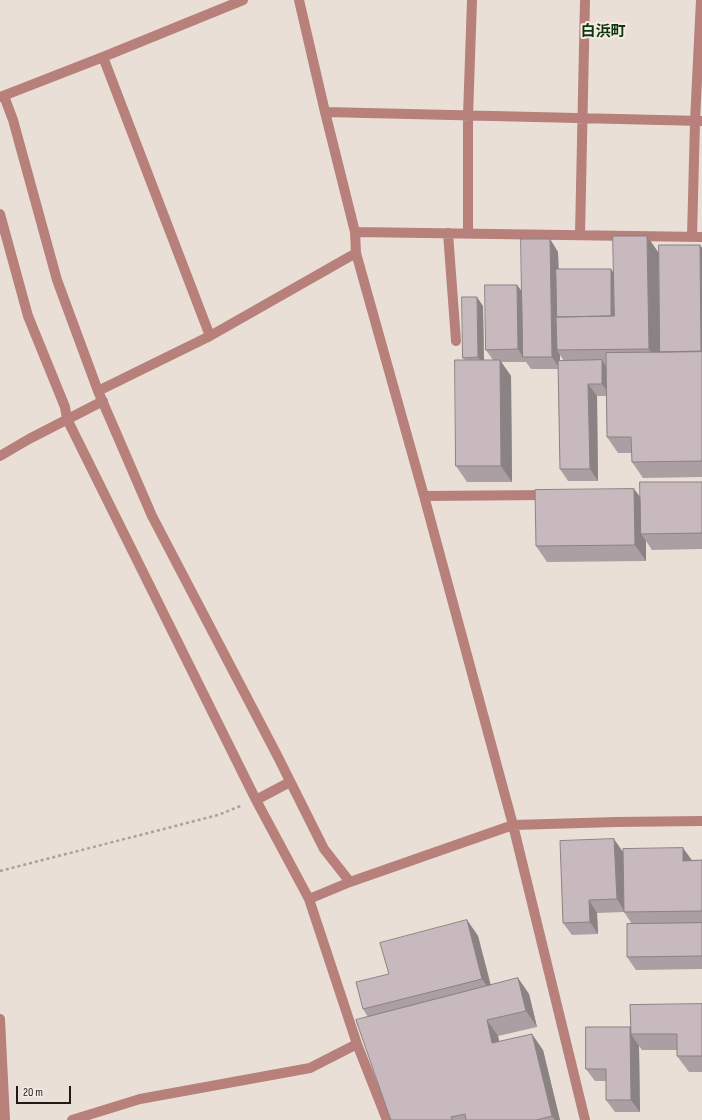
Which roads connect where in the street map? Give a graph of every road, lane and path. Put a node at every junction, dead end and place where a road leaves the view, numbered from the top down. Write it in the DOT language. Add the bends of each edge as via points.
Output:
graph roads {
  1 [pos="243,0"];
  2 [pos="299,0"];
  3 [pos="472,0"];
  4 [pos="585,0"];
  5 [pos="701,0"];
  6 [pos="220,4"];
  7 [pos="103,57"];
  8 [pos="2,96"];
  9 [pos="325,112"];
  10 [pos="468,116"];
  11 [pos="582,118"];
  12 [pos="698,121"];
  13 [pos="0,214"];
  14 [pos="355,232"];
  15 [pos="448,233"];
  16 [pos="468,233"];
  17 [pos="580,235"];
  18 [pos="697,237"];
  19 [pos="356,253"];
  20 [pos="210,336"];
  21 [pos="456,341"];
  22 [pos="98,391"];
  23 [pos="103,401"];
  24 [pos="67,419"];
  25 [pos="0,456"];
  26 [pos="556,495"];
  27 [pos="424,496"];
  28 [pos="290,782"];
  29 [pos="256,800"];
  30 [pos="702,821"];
  31 [pos="513,825"];
  32 [pos="0,870"];
  33 [pos="350,882"];
  34 [pos="309,899"];
  35 [pos="0,1019"];
  36 [pos="357,1044"];
  37 [pos="5,1120"];
  38 [pos="72,1120"];
  39 [pos="387,1120"];
  40 [pos="585,1120"];
  1 -- 6 [label="street"];
  2 -- 9 [label="street"];
  3 -- 10 [label="street"];
  4 -- 11 [label="street"];
  5 -- 12 [label="street"];
  6 -- 7 [label="street"];
  7 -- 8 [label="street"];
  7 -- 20 [label="street"];
  8 -- 22 [label="street" via="14,120 57,280"];
  9 -- 10 [label="street"];
  9 -- 14 [label="street"];
  10 -- 11 [label="street"];
  10 -- 16 [label="street"];
  11 -- 12 [label="street"];
  11 -- 17 [label="street"];
  12 -- 18 [label="street"];
  13 -- 24 [label="street" via="28,316 66,407"];
  14 -- 15 [label="street"];
  14 -- 19 [label="street"];
  15 -- 16 [label="street"];
  15 -- 21 [label="street"];
  16 -- 17 [label="street"];
  17 -- 18 [label="street"];
  19 -- 20 [label="street"];
  19 -- 27 [label="street"];
  20 -- 22 [label="street"];
  22 -- 23 [label="street"];
  23 -- 24 [label="street"];
  23 -- 28 [label="street" via="152,516"];
  24 -- 25 [label="street"];
  24 -- 29 [label="street"];
  26 -- 27 [label="street"];
  27 -- 31 [label="street"];
  28 -- 29 [label="street"];
  28 -- 33 [label="street" via="324,849"];
  29 -- 32 [label="path" via="218,815"];
  29 -- 34 [label="street"];
  30 -- 31 [label="street"];
  31 -- 33 [label="street"];
  31 -- 40 [label="street"];
  33 -- 34 [label="street"];
  34 -- 36 [label="street"];
  35 -- 37 [label="street"];
  36 -- 38 [label="street" via="310,1068 140,1099"];
  36 -- 39 [label="street"];
}
